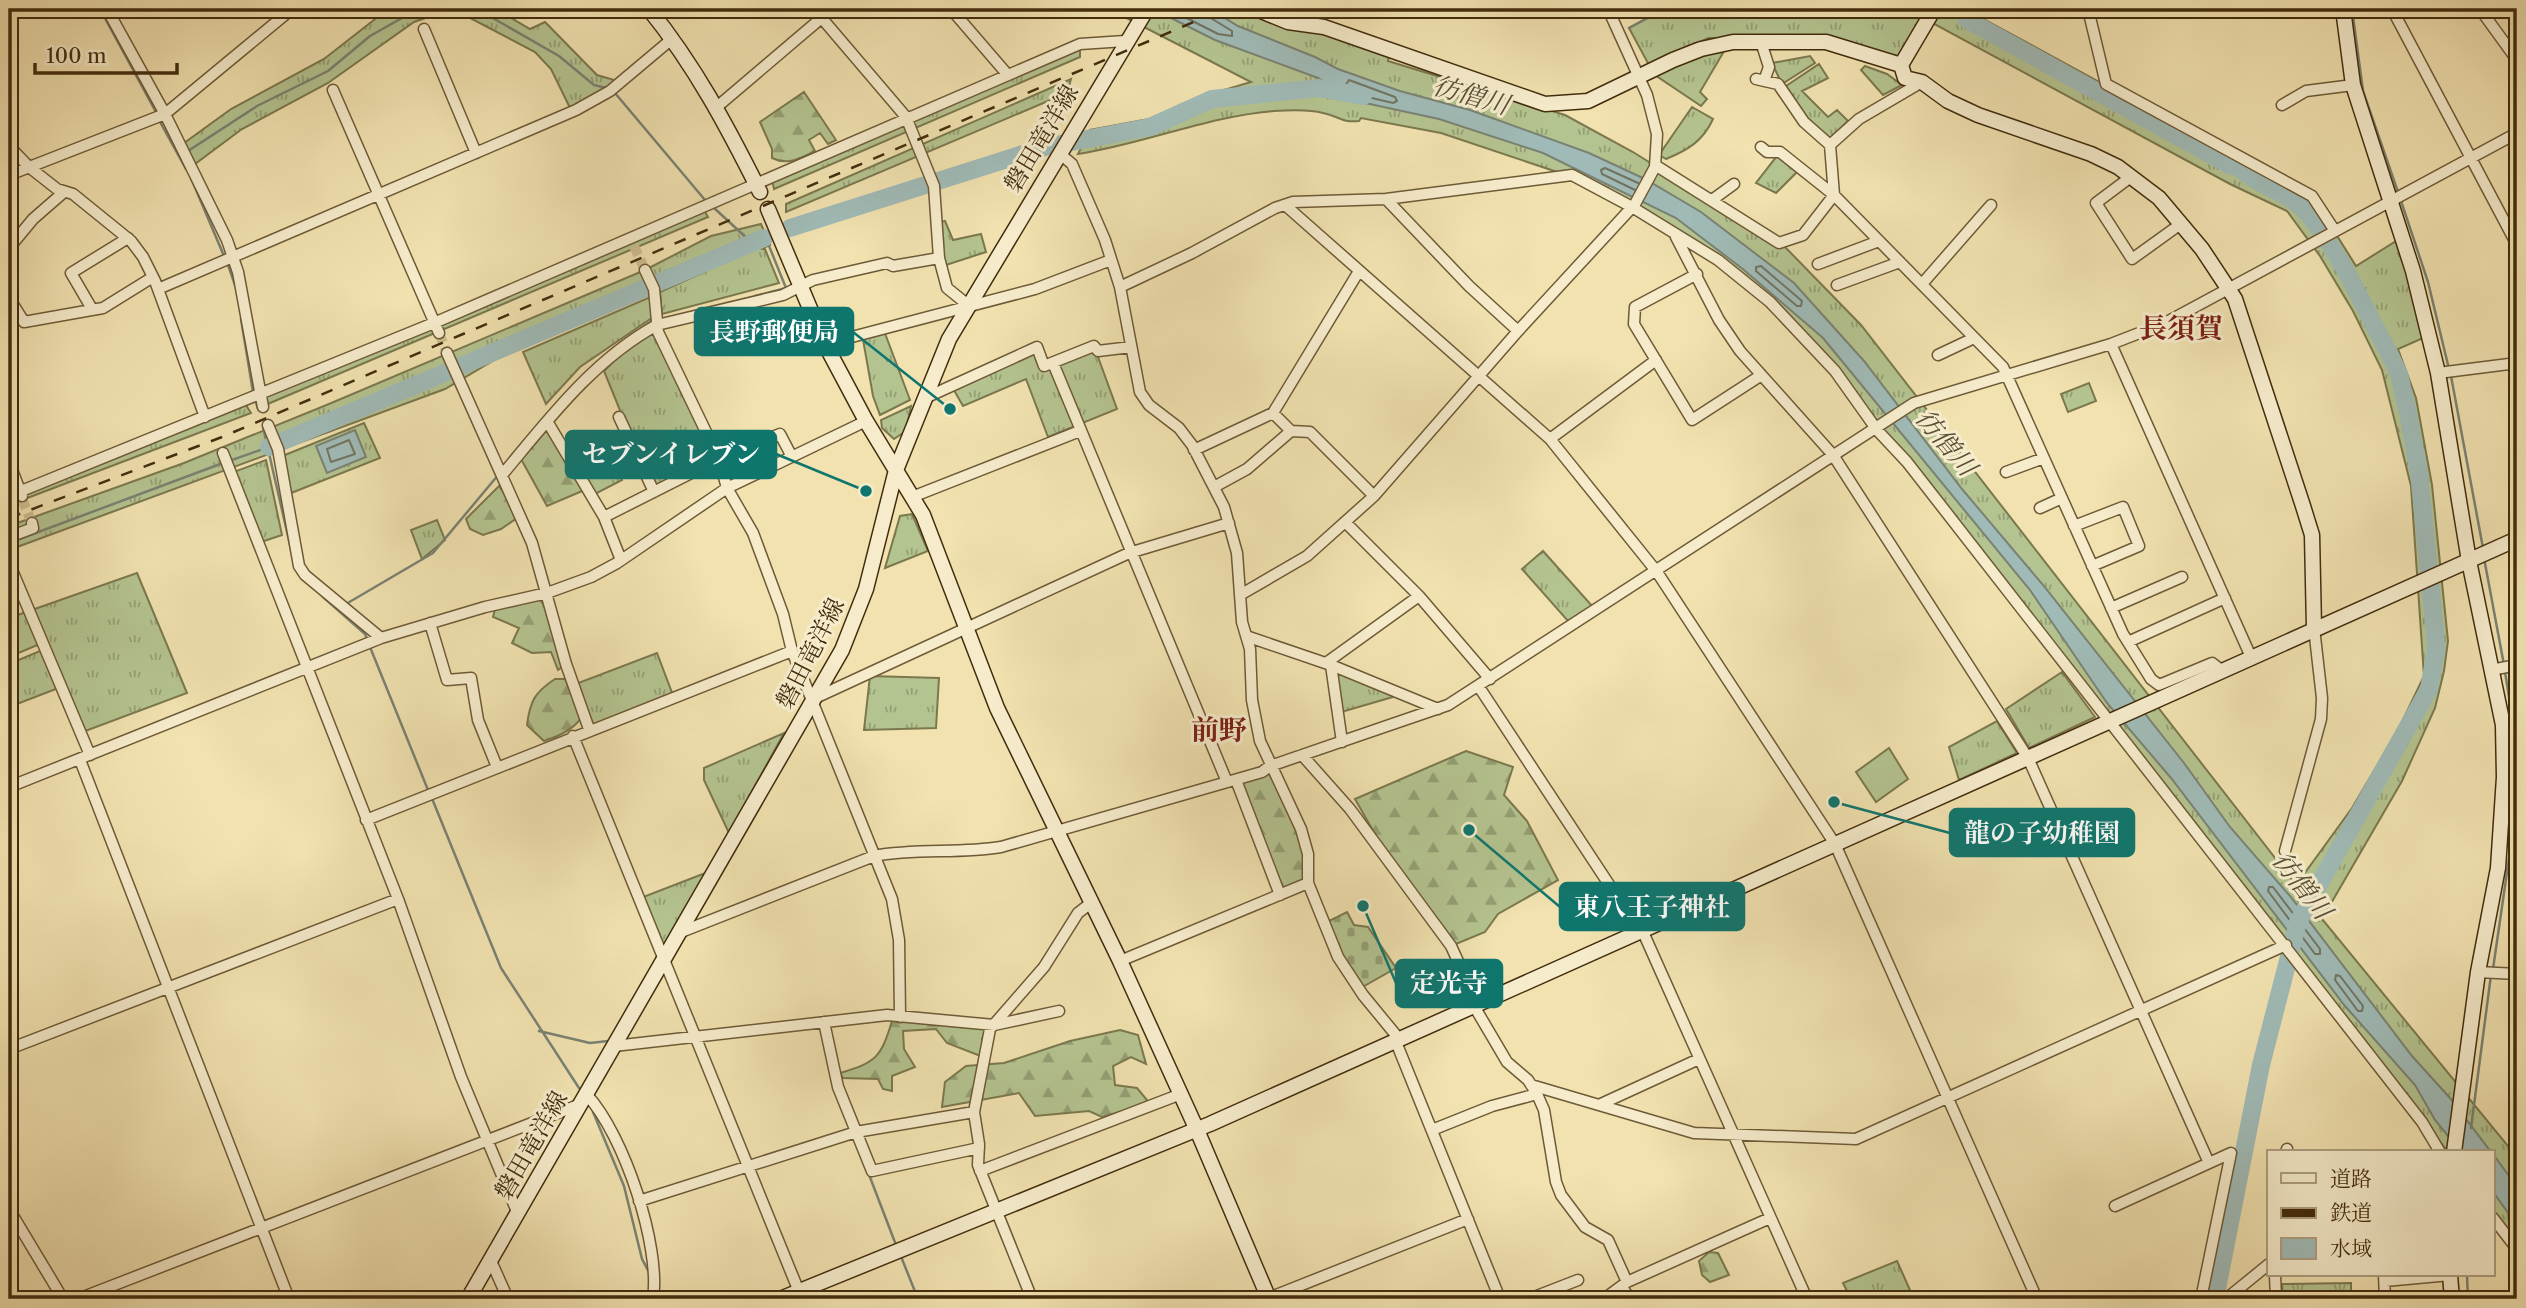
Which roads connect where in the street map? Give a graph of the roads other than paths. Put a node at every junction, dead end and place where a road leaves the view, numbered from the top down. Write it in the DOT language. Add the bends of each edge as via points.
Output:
graph roads {
  1 [pos="107,9"];
  2 [pos="649,9"];
  3 [pos="814,9"];
  4 [pos="832,9"];
  5 [pos="951,9"];
  6 [pos="1256,9"];
  7 [pos="1608,9"];
  8 [pos="1934,9"];
  9 [pos="2102,9"];
  10 [pos="2343,9"];
  11 [pos="2392,9"];
  12 [pos="2480,9"];
  13 [pos="288,10"];
  14 [pos="2088,10"];
  15 [pos="1145,12"];
  16 [pos="823,18"];
  17 [pos="424,29"];
  18 [pos="673,38"];
  19 [pos="1125,41"];
  20 [pos="1761,42"];
  21 [pos="2517,61"];
  22 [pos="1901,65"];
  23 [pos="1007,74"];
  24 [pos="1638,76"];
  25 [pos="1922,82"];
  26 [pos="2353,85"];
  27 [pos="333,90"];
  28 [pos="2282,105"];
  29 [pos="718,106"];
  30 [pos="164,114"];
  31 [pos="906,117"];
  32 [pos="2517,133"];
  33 [pos="1830,145"];
  34 [pos="9,146"];
  35 [pos="1761,147"];
  36 [pos="476,153"];
  37 [pos="1059,153"];
  38 [pos="2470,158"];
  39 [pos="1655,166"];
  40 [pos="29,167"];
  41 [pos="9,175"];
  42 [pos="2133,176"];
  43 [pos="1734,184"];
  44 [pos="758,187"];
  45 [pos="64,192"];
  46 [pos="1834,195"];
  47 [pos="380,196"];
  48 [pos="1386,199"];
  49 [pos="2391,199"];
  50 [pos="1712,200"];
  51 [pos="1285,205"];
  52 [pos="1991,205"];
  53 [pos="1633,206"];
  54 [pos="768,209"];
  55 [pos="2182,223"];
  56 [pos="2334,231"];
  57 [pos="1672,232"];
  58 [pos="128,238"];
  59 [pos="1879,241"];
  60 [pos="2517,245"];
  61 [pos="9,248"];
  62 [pos="233,257"];
  63 [pos="939,258"];
  64 [pos="1111,260"];
  65 [pos="1900,262"];
  66 [pos="1818,264"];
  67 [pos="645,270"];
  68 [pos="1359,271"];
  69 [pos="1697,274"];
  70 [pos="153,276"];
  71 [pos="1922,284"];
  72 [pos="1837,285"];
  73 [pos="800,287"];
  74 [pos="1120,287"];
  75 [pos="2230,288"];
  76 [pos="158,289"];
  77 [pos="9,298"];
  78 [pos="968,305"];
  79 [pos="92,309"];
  80 [pos="657,325"];
  81 [pos="436,328"];
  82 [pos="1518,331"];
  83 [pos="1974,338"];
  84 [pos="825,344"];
  85 [pos="2111,344"];
  86 [pos="1131,348"];
  87 [pos="447,353"];
  88 [pos="1938,355"];
  89 [pos="1656,360"];
  90 [pos="1052,363"];
  91 [pos="2517,363"];
  92 [pos="2438,373"];
  93 [pos="1478,376"];
  94 [pos="1760,376"];
  95 [pos="2007,376"];
  96 [pos="261,395"];
  97 [pos="925,397"];
  98 [pos="263,407"];
  99 [pos="1273,413"];
  100 [pos="205,417"];
  101 [pos="619,417"];
  102 [pos="547,421"];
  103 [pos="866,421"];
  104 [pos="268,425"];
  105 [pos="1878,427"];
  106 [pos="1080,431"];
  107 [pos="1292,431"];
  108 [pos="1550,439"];
  109 [pos="1195,450"];
  110 [pos="223,453"];
  111 [pos="1833,454"];
  112 [pos="792,457"];
  113 [pos="2043,458"];
  114 [pos="719,459"];
  115 [pos="9,462"];
  116 [pos="896,470"];
  117 [pos="2006,472"];
  118 [pos="502,475"];
  119 [pos="1214,487"];
  120 [pos="727,488"];
  121 [pos="654,492"];
  122 [pos="9,496"];
  123 [pos="22,496"];
  124 [pos="1374,496"];
  125 [pos="912,498"];
  126 [pos="2062,498"];
  127 [pos="2040,508"];
  128 [pos="604,517"];
  129 [pos="32,523"];
  130 [pos="1229,523"];
  131 [pos="1346,523"];
  132 [pos="2074,526"];
  133 [pos="9,537"];
  134 [pos="2517,539"];
  135 [pos="1129,553"];
  136 [pos="621,560"];
  137 [pos="2469,561"];
  138 [pos="9,563"];
  139 [pos="2092,566"];
  140 [pos="1657,572"];
  141 [pos="2182,577"];
  142 [pos="547,593"];
  143 [pos="1240,595"];
  144 [pos="1419,596"];
  145 [pos="2225,598"];
  146 [pos="2111,608"];
  147 [pos="430,623"];
  148 [pos="968,626"];
  149 [pos="2314,628"];
  150 [pos="1246,636"];
  151 [pos="381,638"];
  152 [pos="2128,642"];
  153 [pos="792,650"];
  154 [pos="2251,657"];
  155 [pos="1329,664"];
  156 [pos="2517,665"];
  157 [pos="306,670"];
  158 [pos="2221,670"];
  159 [pos="2491,670"];
  160 [pos="1490,680"];
  161 [pos="1479,687"];
  162 [pos="813,699"];
  163 [pos="1438,709"];
  164 [pos="2112,720"];
  165 [pos="589,729"];
  166 [pos="573,736"];
  167 [pos="1342,742"];
  168 [pos="1302,755"];
  169 [pos="85,758"];
  170 [pos="2028,758"];
  171 [pos="1270,766"];
  172 [pos="497,767"];
  173 [pos="1231,781"];
  174 [pos="9,787"];
  175 [pos="366,820"];
  176 [pos="1055,832"];
  177 [pos="1835,844"];
  178 [pos="2285,851"];
  179 [pos="873,856"];
  180 [pos="1308,883"];
  181 [pos="1280,895"];
  182 [pos="398,899"];
  183 [pos="1091,903"];
  184 [pos="681,932"];
  185 [pos="1642,932"];
  186 [pos="2286,945"];
  187 [pos="664,961"];
  188 [pos="1120,961"];
  189 [pos="2478,972"];
  190 [pos="2517,974"];
  191 [pos="168,986"];
  192 [pos="1476,1006"];
  193 [pos="1059,1011"];
  194 [pos="2141,1011"];
  195 [pos="900,1017"];
  196 [pos="824,1022"];
  197 [pos="994,1025"];
  198 [pos="695,1037"];
  199 [pos="1398,1041"];
  200 [pos="614,1046"];
  201 [pos="9,1049"];
  202 [pos="1699,1059"];
  203 [pos="1534,1089"];
  204 [pos="1181,1094"];
  205 [pos="1949,1097"];
  206 [pos="584,1099"];
  207 [pos="1601,1104"];
  208 [pos="974,1112"];
  209 [pos="1197,1129"];
  210 [pos="1432,1130"];
  211 [pos="856,1132"];
  212 [pos="1734,1137"];
  213 [pos="490,1140"];
  214 [pos="2431,1141"];
  215 [pos="979,1148"];
  216 [pos="2426,1150"];
  217 [pos="2438,1150"];
  218 [pos="2454,1150"];
  219 [pos="2209,1163"];
  220 [pos="748,1167"];
  221 [pos="980,1171"];
  222 [pos="639,1201"];
  223 [pos="2116,1206"];
  224 [pos="9,1209"];
  225 [pos="997,1211"];
  226 [pos="518,1214"];
  227 [pos="1770,1218"];
  228 [pos="1468,1219"];
  229 [pos="2494,1219"];
  230 [pos="261,1228"];
  231 [pos="2517,1249"];
  232 [pos="491,1261"];
  233 [pos="2267,1266"];
  234 [pos="2275,1276"];
  235 [pos="2428,1276"];
  236 [pos="2450,1276"];
  237 [pos="2384,1278"];
  238 [pos="1578,1280"];
  239 [pos="1624,1285"];
  240 [pos="800,1295"];
  241 [pos="63,1299"];
  242 [pos="78,1299"];
  243 [pos="289,1299"];
  244 [pos="468,1299"];
  245 [pos="508,1299"];
  246 [pos="653,1299"];
  247 [pos="780,1299"];
  248 [pos="1032,1299"];
  249 [pos="1268,1299"];
  250 [pos="1500,1299"];
  251 [pos="1529,1299"];
  252 [pos="1604,1299"];
  253 [pos="1630,1299"];
  254 [pos="1807,1299"];
  255 [pos="2037,1299"];
  256 [pos="2201,1299"];
  257 [pos="2226,1299"];
  258 [pos="2276,1299"];
  259 [pos="2385,1299"];
  260 [pos="2452,1299"];
  1 -- 30 [label="street"];
  2 -- 18 [label="street"];
  3 -- 16 [label="street"];
  4 -- 16 [label="street"];
  5 -- 23 [label="street"];
  6 -- 24 [label="street" via="1288,22 1324,27 1545,104 1588,101"];
  7 -- 24 [label="street"];
  8 -- 22 [label="street"];
  9 -- 14 [label="street"];
  10 -- 26 [label="street"];
  11 -- 38 [label="street"];
  12 -- 21 [label="street"];
  13 -- 30 [label="street"];
  14 -- 56 [label="street" via="2106,84 2312,196"];
  15 -- 19 [label="street, 磐田竜洋線"];
  16 -- 29 [label="street"];
  16 -- 31 [label="street"];
  17 -- 36 [label="street"];
  18 -- 29 [label="street"];
  18 -- 36 [label="street" via="610,91"];
  19 -- 23 [label="street" via="1080,44"];
  19 -- 37 [label="street, 磐田竜洋線"];
  20 -- 22 [label="street" via="1826,42"];
  20 -- 24 [label="street" via="1701,48"];
  20 -- 33 [label="street" via="1769,67 1760,80 1778,85 1804,122"];
  22 -- 25 [label="street" via="1905,78"];
  23 -- 31 [label="street"];
  24 -- 39 [label="street" via="1653,110"];
  25 -- 33 [label="street" via="1858,119"];
  25 -- 42 [label="street" via="1978,115 2091,154"];
  26 -- 28 [label="street" via="2306,91"];
  26 -- 49 [label="street"];
  27 -- 47 [label="street"];
  29 -- 44 [label="street"];
  30 -- 40 [label="street"];
  30 -- 62 [label="street"];
  31 -- 44 [label="street"];
  31 -- 63 [label="street" via="934,186"];
  32 -- 38 [label="street"];
  33 -- 46 [label="street"];
  34 -- 40 [label="street"];
  35 -- 46 [label="street" via="1780,152"];
  36 -- 47 [label="street"];
  37 -- 64 [label="street" via="1072,164"];
  37 -- 78 [label="street, 磐田竜洋線"];
  38 -- 49 [label="street"];
  38 -- 60 [label="street"];
  39 -- 50 [label="street"];
  39 -- 53 [label="street"];
  40 -- 41 [label="street"];
  40 -- 45 [label="street"];
  42 -- 55 [label="street"];
  42 -- 55 [label="street" via="2096,203 2132,258"];
  43 -- 50 [label="street"];
  44 -- 81 [label="street"];
  45 -- 58 [label="street" via="73,194"];
  45 -- 61 [label="street"];
  46 -- 50 [label="street" via="1803,235 1779,243"];
  46 -- 59 [label="street"];
  47 -- 62 [label="street"];
  47 -- 81 [label="street"];
  48 -- 51 [label="street"];
  48 -- 53 [label="street" via="1572,175"];
  48 -- 82 [label="street"];
  49 -- 56 [label="street"];
  49 -- 92 [label="street"];
  51 -- 68 [label="street"];
  51 -- 74 [label="street"];
  52 -- 71 [label="street"];
  53 -- 57 [label="street"];
  53 -- 82 [label="street"];
  54 -- 73 [label="street"];
  55 -- 75 [label="street"];
  56 -- 75 [label="street"];
  57 -- 69 [label="street"];
  57 -- 105 [label="street" via="1718,260 1770,302 1835,371"];
  58 -- 70 [label="street"];
  58 -- 79 [label="street" via="72,273"];
  59 -- 65 [label="street"];
  59 -- 66 [label="street"];
  62 -- 76 [label="street"];
  62 -- 96 [label="street"];
  63 -- 73 [label="street" via="893,266 887,263"];
  63 -- 78 [label="street" via="947,288"];
  64 -- 74 [label="street"];
  64 -- 78 [label="street" via="1035,289"];
  65 -- 71 [label="street"];
  65 -- 72 [label="street"];
  67 -- 80 [label="street" via="654,289"];
  68 -- 93 [label="street"];
  68 -- 99 [label="street"];
  69 -- 89 [label="street" via="1634,307 1634,324"];
  69 -- 94 [label="street" via="1719,320"];
  70 -- 76 [label="street"];
  70 -- 79 [label="street"];
  71 -- 83 [label="street"];
  73 -- 80 [label="street"];
  73 -- 84 [label="street"];
  74 -- 86 [label="street"];
  75 -- 85 [label="street" via="2165,323"];
  75 -- 149 [label="street" via="2312,534"];
  76 -- 100 [label="street"];
  77 -- 79 [label="street" via="23,322"];
  78 -- 84 [label="street"];
  78 -- 97 [label="street, 磐田竜洋線"];
  80 -- 102 [label="street" via="582,382"];
  80 -- 114 [label="street"];
  81 -- 96 [label="street"];
  82 -- 93 [label="street"];
  83 -- 88 [label="street"];
  83 -- 95 [label="street"];
  84 -- 103 [label="street"];
  85 -- 95 [label="street"];
  85 -- 145 [label="street"];
  86 -- 90 [label="street" via="1098,351 1094,346"];
  86 -- 109 [label="street" via="1140,392 1179,428"];
  87 -- 118 [label="street"];
  89 -- 94 [label="street" via="1692,420"];
  89 -- 108 [label="street"];
  90 -- 97 [label="street" via="1044,366 1037,347"];
  90 -- 106 [label="street"];
  91 -- 92 [label="street"];
  92 -- 137 [label="street"];
  93 -- 108 [label="street"];
  93 -- 124 [label="street"];
  94 -- 111 [label="street"];
  95 -- 105 [label="street" via="1914,403"];
  95 -- 113 [label="street"];
  96 -- 98 [label="street"];
  96 -- 100 [label="street"];
  97 -- 116 [label="street, 磐田竜洋線"];
  99 -- 107 [label="street"];
  99 -- 109 [label="street"];
  100 -- 123 [label="street"];
  101 -- 121 [label="street"];
  102 -- 118 [label="street"];
  102 -- 128 [label="street"];
  103 -- 112 [label="street"];
  103 -- 116 [label="street"];
  104 -- 151 [label="street" via="278,449 299,566"];
  105 -- 111 [label="street"];
  105 -- 164 [label="street"];
  106 -- 125 [label="street"];
  106 -- 135 [label="street"];
  107 -- 119 [label="street" via="1255,463"];
  107 -- 124 [label="street" via="1310,432"];
  108 -- 140 [label="street"];
  109 -- 119 [label="street"];
  110 -- 157 [label="street"];
  111 -- 140 [label="street"];
  111 -- 170 [label="street"];
  112 -- 114 [label="street" via="780,434"];
  112 -- 120 [label="street"];
  113 -- 117 [label="street"];
  113 -- 126 [label="street"];
  114 -- 120 [label="street"];
  114 -- 121 [label="street"];
  115 -- 123 [label="street"];
  116 -- 125 [label="street"];
  116 -- 162 [label="street, 磐田竜洋線" via="854,626"];
  118 -- 142 [label="street" via="532,543"];
  119 -- 130 [label="street"];
  120 -- 136 [label="street"];
  120 -- 153 [label="street" via="753,534"];
  121 -- 128 [label="street"];
  122 -- 123 [label="street"];
  124 -- 131 [label="street"];
  125 -- 148 [label="street"];
  126 -- 127 [label="street"];
  126 -- 132 [label="street"];
  128 -- 136 [label="street"];
  129 -- 133 [label="street" via="33,528"];
  130 -- 135 [label="street"];
  130 -- 143 [label="street"];
  131 -- 143 [label="street" via="1307,556"];
  131 -- 144 [label="street"];
  132 -- 139 [label="street"];
  132 -- 139 [label="street" via="2123,507 2139,546"];
  134 -- 137 [label="street"];
  135 -- 148 [label="street"];
  135 -- 173 [label="street"];
  136 -- 142 [label="street"];
  137 -- 149 [label="street"];
  137 -- 159 [label="street"];
  138 -- 169 [label="street"];
  139 -- 146 [label="street"];
  140 -- 160 [label="street"];
  140 -- 177 [label="street"];
  141 -- 146 [label="street"];
  142 -- 147 [label="street"];
  142 -- 165 [label="street"];
  143 -- 150 [label="street"];
  144 -- 155 [label="street"];
  144 -- 160 [label="street"];
  145 -- 152 [label="street"];
  145 -- 154 [label="street"];
  146 -- 152 [label="street"];
  147 -- 151 [label="street"];
  147 -- 172 [label="street" via="447,680 471,678 478,720"];
  148 -- 162 [label="street"];
  148 -- 176 [label="street" via="998,708"];
  149 -- 154 [label="street"];
  149 -- 178 [label="street" via="2321,719"];
  150 -- 155 [label="street"];
  150 -- 171 [label="street" via="1254,716"];
  151 -- 157 [label="street"];
  152 -- 158 [label="street" via="2159,685 2213,663"];
  153 -- 162 [label="street"];
  153 -- 165 [label="street"];
  154 -- 158 [label="street"];
  155 -- 163 [label="street"];
  155 -- 167 [label="street"];
  156 -- 159 [label="street"];
  157 -- 169 [label="street"];
  157 -- 175 [label="street"];
  158 -- 164 [label="street"];
  159 -- 189 [label="street" via="2503,725 2504,776 2498,868"];
  160 -- 161 [label="street"];
  161 -- 163 [label="street"];
  161 -- 185 [label="street"];
  162 -- 179 [label="street"];
  162 -- 184 [label="street, 磐田竜洋線"];
  163 -- 167 [label="street"];
  164 -- 170 [label="street"];
  164 -- 186 [label="street"];
  165 -- 166 [label="street"];
  166 -- 172 [label="street"];
  166 -- 187 [label="street"];
  167 -- 168 [label="street"];
  168 -- 171 [label="street"];
  168 -- 192 [label="street" via="1350,809 1451,946"];
  169 -- 174 [label="street"];
  169 -- 191 [label="street"];
  170 -- 177 [label="street"];
  170 -- 194 [label="street"];
  171 -- 173 [label="street"];
  171 -- 180 [label="street" via="1301,829 1308,853"];
  172 -- 175 [label="street"];
  173 -- 176 [label="street"];
  173 -- 181 [label="street"];
  175 -- 182 [label="street"];
  176 -- 179 [label="street" via="965,852"];
  176 -- 183 [label="street"];
  177 -- 185 [label="street"];
  177 -- 205 [label="street"];
  179 -- 184 [label="street"];
  179 -- 195 [label="street" via="892,899 899,940"];
  180 -- 181 [label="street"];
  180 -- 199 [label="street" via="1338,957"];
  181 -- 188 [label="street"];
  182 -- 191 [label="street"];
  182 -- 213 [label="street" via="461,1077"];
  183 -- 188 [label="street"];
  183 -- 197 [label="street" via="1078,913 1044,967"];
  184 -- 187 [label="street, 磐田竜洋線"];
  185 -- 192 [label="street"];
  185 -- 202 [label="street"];
  186 -- 194 [label="street"];
  186 -- 214 [label="street" via="2422,1122"];
  187 -- 198 [label="street"];
  187 -- 200 [label="street, 磐田竜洋線"];
  188 -- 204 [label="street"];
  189 -- 190 [label="street"];
  189 -- 218 [label="street"];
  191 -- 201 [label="street"];
  191 -- 230 [label="street"];
  192 -- 199 [label="street"];
  192 -- 203 [label="street" via="1507,1062"];
  193 -- 197 [label="street"];
  194 -- 205 [label="street"];
  194 -- 219 [label="street"];
  195 -- 196 [label="street"];
  195 -- 197 [label="street"];
  196 -- 198 [label="street"];
  196 -- 211 [label="street" via="838,1087"];
  197 -- 208 [label="street" via="977,1081"];
  198 -- 200 [label="street"];
  198 -- 220 [label="street"];
  199 -- 209 [label="street"];
  199 -- 210 [label="street"];
  200 -- 206 [label="street, 磐田竜洋線"];
  202 -- 207 [label="street"];
  202 -- 212 [label="street"];
  203 -- 207 [label="street"];
  203 -- 210 [label="street"];
  203 -- 239 [label="street" via="1544,1110 1561,1195 1585,1227 1608,1240"];
  204 -- 209 [label="street"];
  204 -- 221 [label="street"];
  205 -- 212 [label="street" via="1856,1139"];
  205 -- 255 [label="street"];
  206 -- 213 [label="street"];
  206 -- 222 [label="street" via="617,1144"];
  206 -- 226 [label="street, 磐田竜洋線"];
  207 -- 212 [label="street" via="1694,1133"];
  208 -- 211 [label="street"];
  208 -- 215 [label="street"];
  209 -- 225 [label="street"];
  209 -- 249 [label="street"];
  210 -- 228 [label="street"];
  211 -- 215 [label="street" via="872,1171"];
  211 -- 220 [label="street"];
  212 -- 227 [label="street"];
  213 -- 226 [label="street"];
  213 -- 230 [label="street"];
  214 -- 216 [label="street"];
  214 -- 217 [label="street"];
  215 -- 221 [label="street"];
  219 -- 223 [label="street"];
  219 -- 256 [label="street" via="2231,1153"];
  220 -- 222 [label="street"];
  220 -- 240 [label="street"];
  221 -- 225 [label="street"];
  222 -- 246 [label="street" via="656,1265"];
  224 -- 241 [label="street"];
  225 -- 240 [label="street"];
  225 -- 248 [label="street"];
  226 -- 232 [label="street, 磐田竜洋線"];
  227 -- 239 [label="street"];
  227 -- 254 [label="street"];
  228 -- 249 [label="street"];
  228 -- 250 [label="street"];
  229 -- 231 [label="street"];
  230 -- 242 [label="street"];
  230 -- 243 [label="street"];
  232 -- 244 [label="street, 磐田竜洋線"];
  232 -- 245 [label="street"];
  233 -- 257 [label="street"];
  234 -- 258 [label="street"];
  235 -- 237 [label="street"];
  236 -- 260 [label="street"];
  237 -- 259 [label="street"];
  238 -- 251 [label="street"];
  239 -- 252 [label="street"];
  239 -- 253 [label="street"];
  240 -- 247 [label="street"];
}
